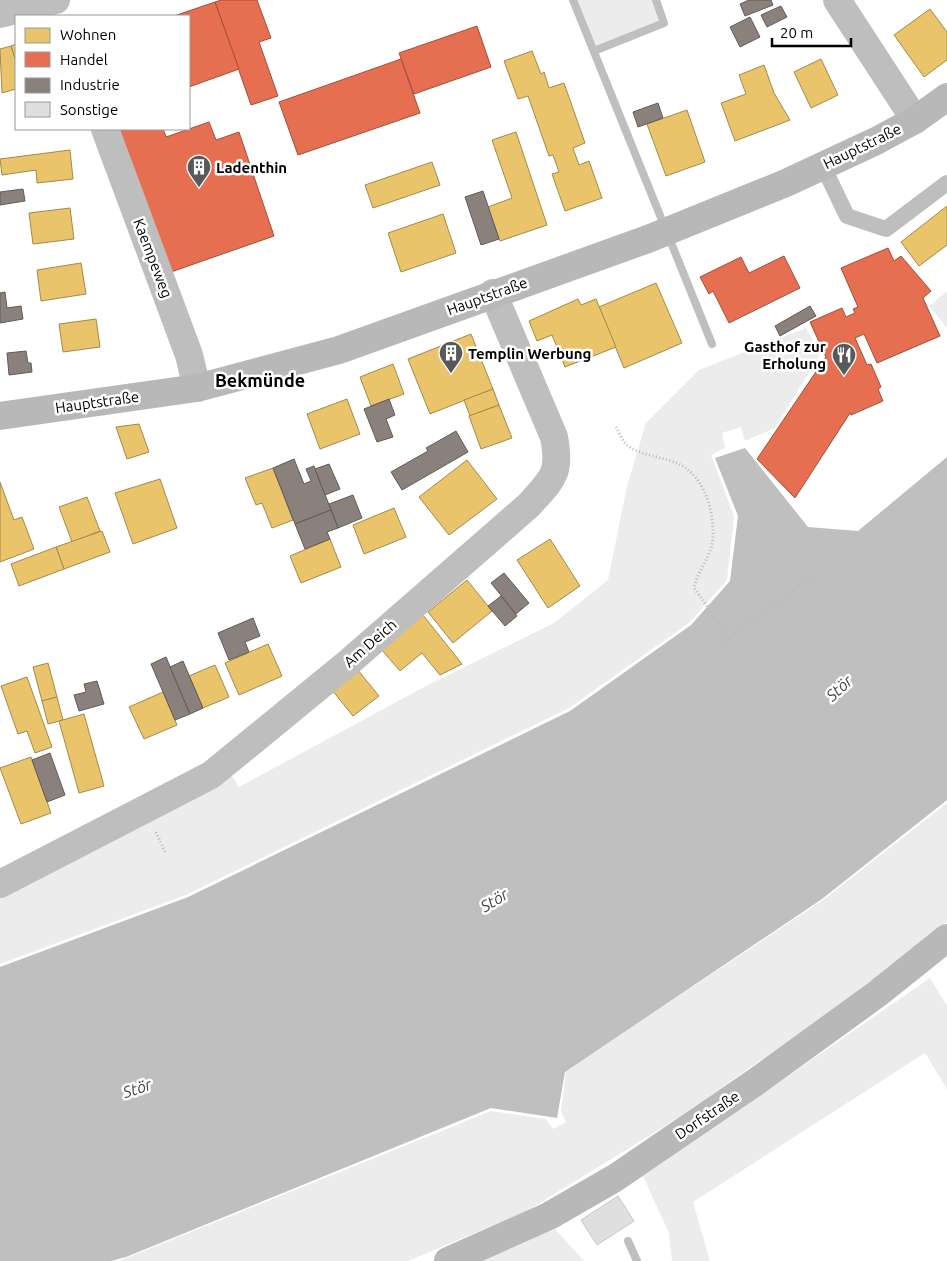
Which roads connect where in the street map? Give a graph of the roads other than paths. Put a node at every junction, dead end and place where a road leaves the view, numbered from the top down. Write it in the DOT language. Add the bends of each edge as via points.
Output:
graph roads {
  1 [pos="56,0"];
  2 [pos="837,0"];
  3 [pos="0,14"];
  4 [pos="62,15"];
  5 [pos="947,97"];
  6 [pos="915,120"];
  7 [pos="104,130"];
  8 [pos="823,166"];
  9 [pos="947,184"];
  10 [pos="494,293"];
  11 [pos="196,388"];
  12 [pos="0,416"];
  13 [pos="0,884"];
  14 [pos="947,938"];
  15 [pos="448,1261"];
  1 -- 3 [label="street"];
  1 -- 4 [label="street"];
  2 -- 6 [label="street"];
  5 -- 6 [label="main road, Hauptstraße"];
  6 -- 8 [label="main road, Hauptstraße"];
  7 -- 11 [label="street, Kaempeweg" via="189,355"];
  8 -- 9 [label="lane" via="847,216 886,229"];
  8 -- 10 [label="main road, Hauptstraße" via="661,234"];
  10 -- 11 [label="main road, Hauptstraße" via="339,350"];
  10 -- 13 [label="street, Am Deich" via="554,437 558,460 552,479 529,505 349,662 211,775"];
  11 -- 12 [label="main road, Hauptstraße"];
  14 -- 15 [label="main road, Dorfstraße" via="765,1076 615,1178 549,1216"];
}
